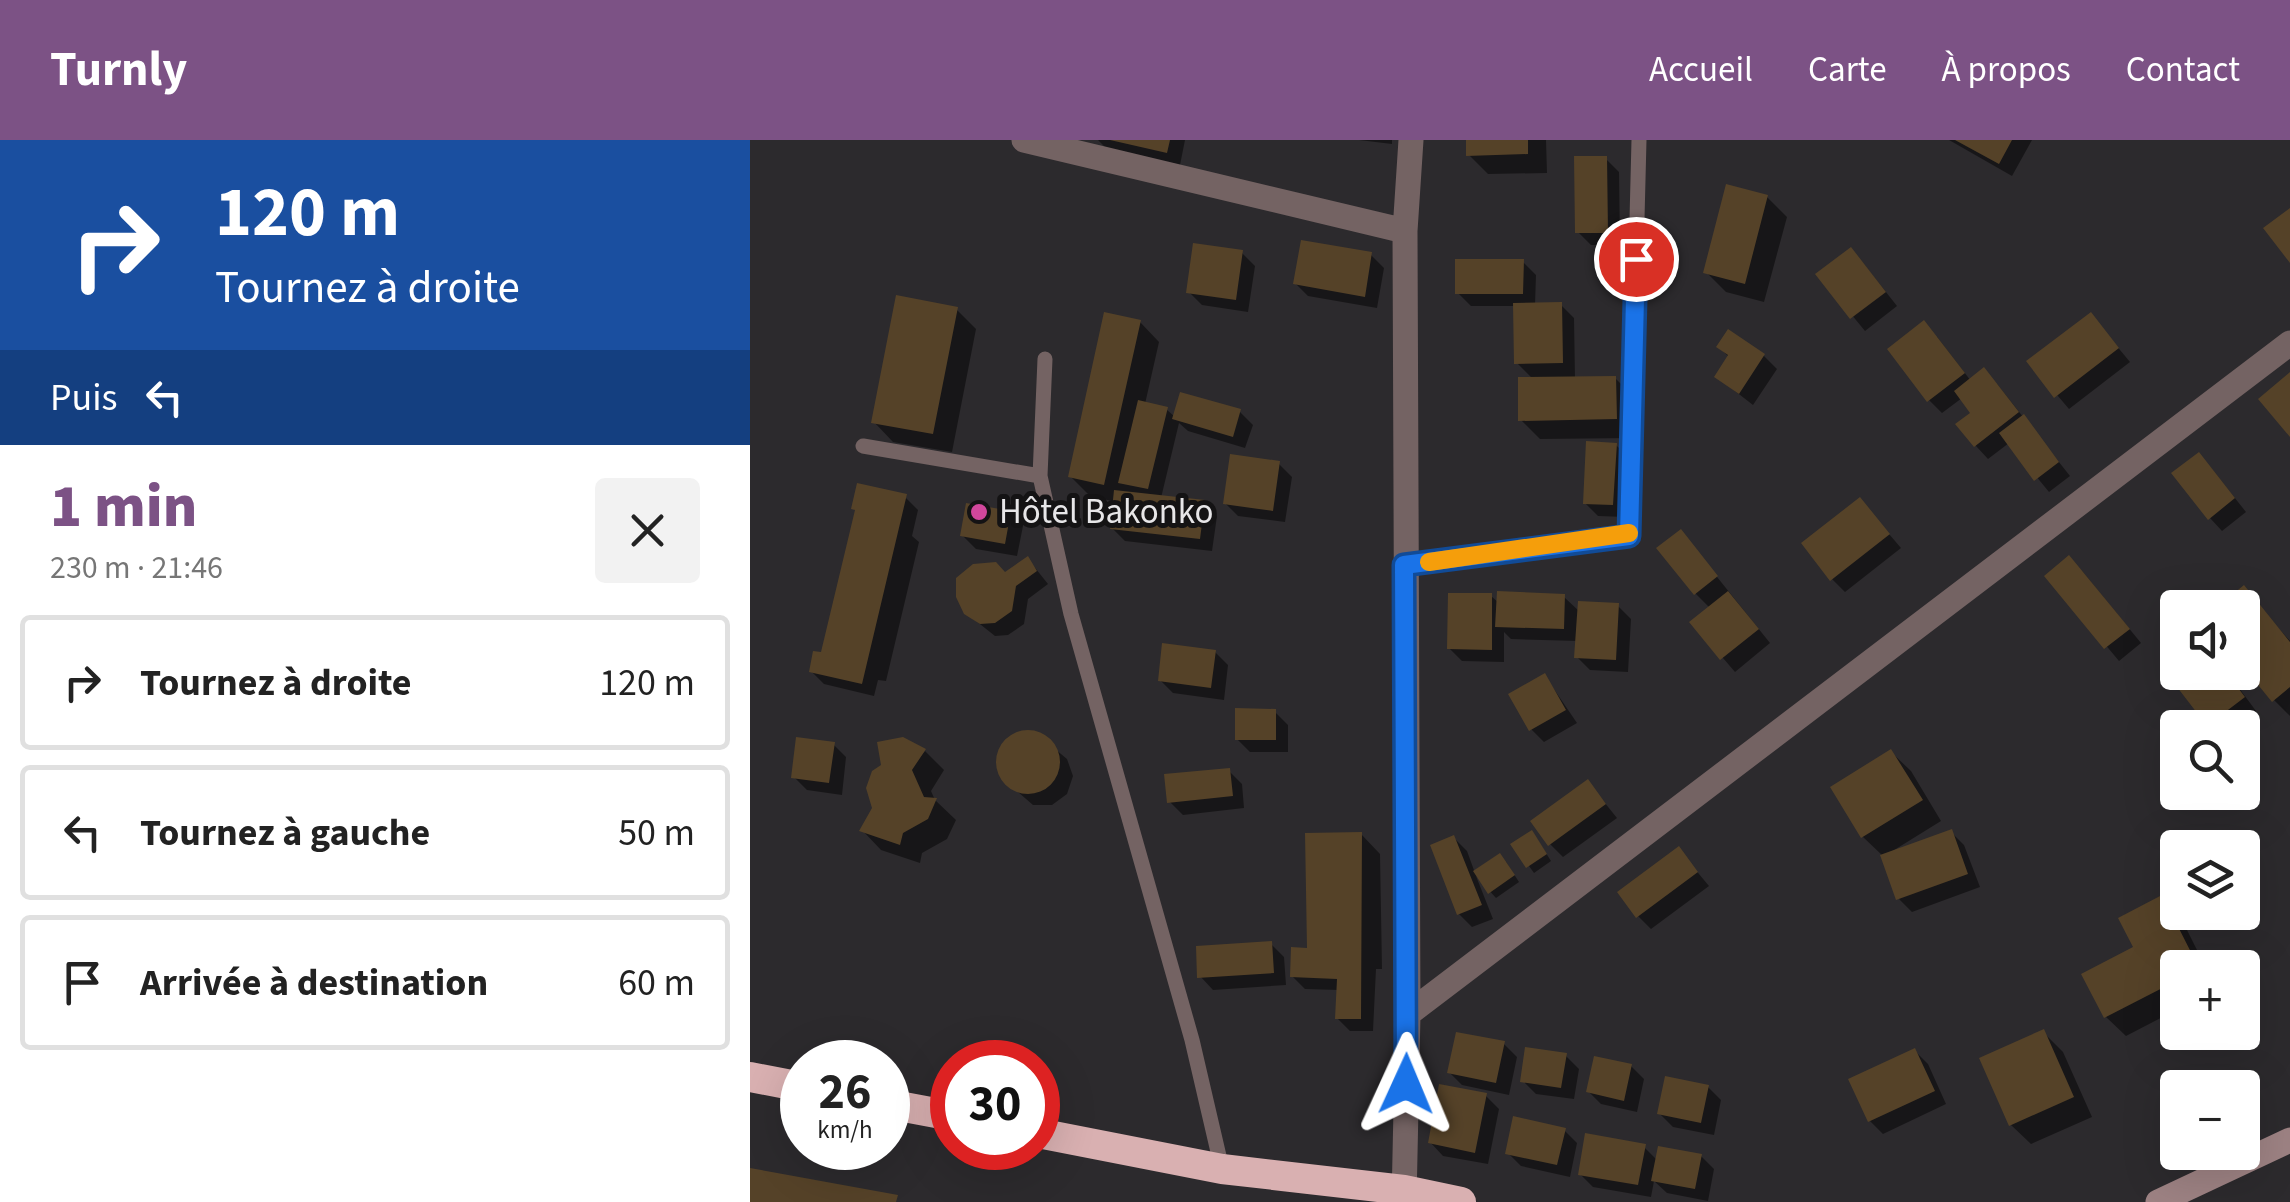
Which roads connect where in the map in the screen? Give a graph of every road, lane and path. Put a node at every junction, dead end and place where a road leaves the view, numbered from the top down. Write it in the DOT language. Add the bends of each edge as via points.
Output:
graph roads {
  1 [pos="1024,140"];
  2 [pos="1411,140"];
  3 [pos="1639,140"];
  4 [pos="1405,231"];
  5 [pos="2290,343"];
  6 [pos="1045,358"];
  7 [pos="863,446"];
  8 [pos="1040,476"];
  9 [pos="1404,565"];
  10 [pos="1408,1014"];
  11 [pos="750,1077"];
  12 [pos="780,1083"];
  13 [pos="1060,1137"];
  14 [pos="2290,1140"];
  15 [pos="1222,1169"];
  16 [pos="1404,1196"];
  17 [pos="1461,1202"];
  18 [pos="2158,1202"];
  1 -- 4 [label="street"];
  2 -- 4 [label="street"];
  3 -- 9 [label="lane" via="1629,536"];
  4 -- 9 [label="street"];
  5 -- 10 [label="street"];
  6 -- 8 [label="lane"];
  7 -- 8 [label="lane"];
  8 -- 15 [label="lane" via="1071,614"];
  9 -- 10 [label="street"];
  10 -- 16 [label="street"];
  11 -- 12 [label="highway"];
  13 -- 15 [label="highway"];
  14 -- 18 [label="main road"];
  15 -- 16 [label="highway"];
  16 -- 17 [label="highway"];
}
